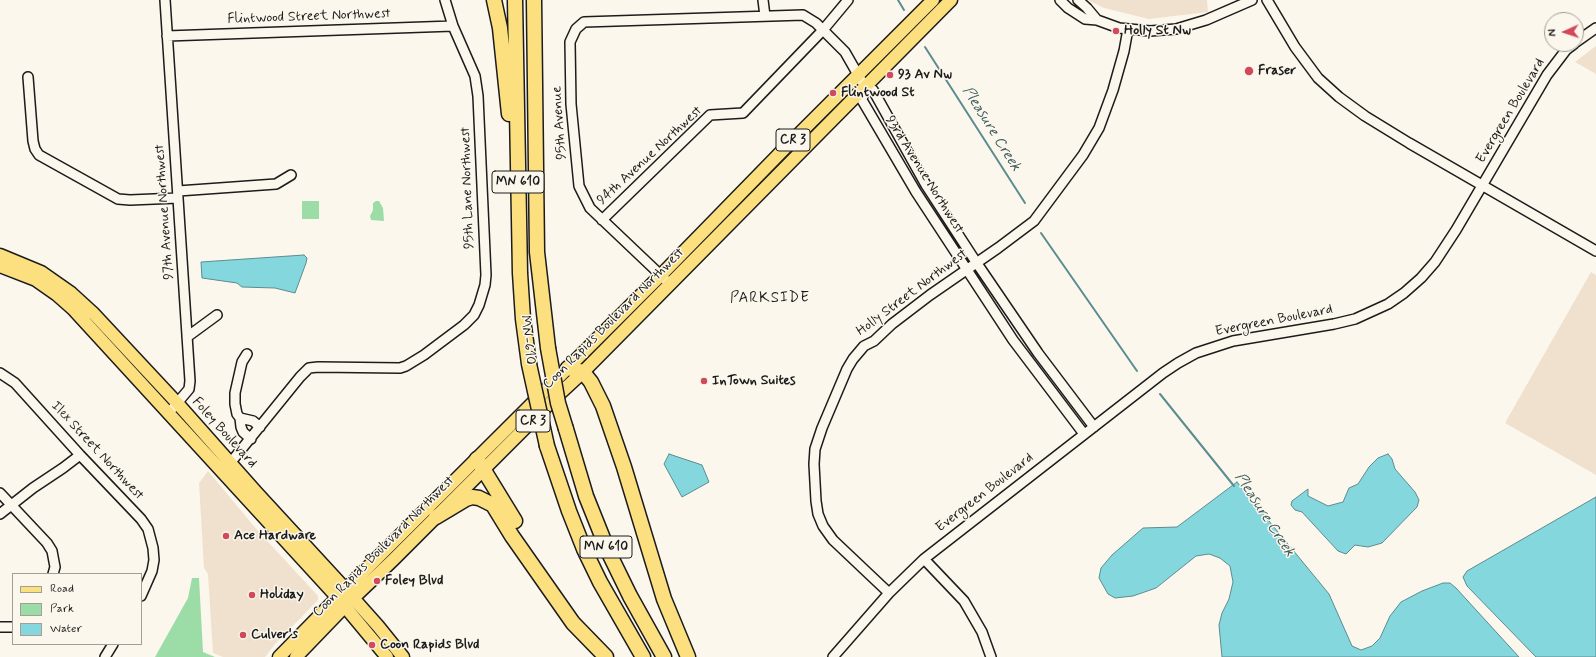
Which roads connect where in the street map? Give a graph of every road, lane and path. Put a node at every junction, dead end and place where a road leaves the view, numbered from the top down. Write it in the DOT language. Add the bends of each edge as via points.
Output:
graph roads {
  1 [pos="164,0"];
  2 [pos="445,0"];
  3 [pos="494,0"];
  4 [pos="516,0"];
  5 [pos="534,0"];
  6 [pos="763,0"];
  7 [pos="848,0"];
  8 [pos="933,0"];
  9 [pos="951,0"];
  10 [pos="1060,0"];
  11 [pos="1078,0"];
  12 [pos="1252,0"];
  13 [pos="1267,0"];
  14 [pos="765,16"];
  15 [pos="1097,20"];
  16 [pos="453,26"];
  17 [pos="1596,28"];
  18 [pos="1128,29"];
  19 [pos="823,30"];
  20 [pos="167,36"];
  21 [pos="1584,37"];
  22 [pos="1564,52"];
  23 [pos="858,75"];
  24 [pos="28,77"];
  25 [pos="865,88"];
  26 [pos="518,159"];
  27 [pos="291,174"];
  28 [pos="1482,184"];
  29 [pos="178,195"];
  30 [pos="602,220"];
  31 [pos="1596,251"];
  32 [pos="0,255"];
  33 [pos="976,262"];
  34 [pos="0,266"];
  35 [pos="966,269"];
  36 [pos="661,276"];
  37 [pos="670,284"];
  38 [pos="217,315"];
  39 [pos="187,337"];
  40 [pos="247,354"];
  41 [pos="568,368"];
  42 [pos="583,372"];
  43 [pos="0,373"];
  44 [pos="178,404"];
  45 [pos="168,414"];
  46 [pos="240,418"];
  47 [pos="1094,426"];
  48 [pos="260,427"];
  49 [pos="1084,434"];
  50 [pos="251,439"];
  51 [pos="80,455"];
  52 [pos="231,463"];
  53 [pos="480,465"];
  54 [pos="221,472"];
  55 [pos="0,493"];
  56 [pos="10,506"];
  57 [pos="0,514"];
  58 [pos="436,517"];
  59 [pos="924,559"];
  60 [pos="53,573"];
  61 [pos="889,593"];
  62 [pos="142,594"];
  63 [pos="345,598"];
  64 [pos="0,626"];
  65 [pos="12,627"];
  66 [pos="112,645"];
  67 [pos="105,657"];
  68 [pos="279,657"];
  69 [pos="296,657"];
  70 [pos="387,657"];
  71 [pos="403,657"];
  72 [pos="606,657"];
  73 [pos="610,657"];
  74 [pos="643,657"];
  75 [pos="664,657"];
  76 [pos="688,657"];
  77 [pos="833,657"];
  78 [pos="991,657"];
  1 -- 20 [label="street, 97th Avenue Northwest"];
  2 -- 16 [label="street, 95th Lane Northwest"];
  3 -- 26 [label="highway" via="500,28 512,133"];
  4 -- 26 [label="highway, MN-610 / MN 610"];
  5 -- 75 [label="highway, MN-610 / MN 610, bridge" via="537,252 548,348 558,403 586,496 608,551"];
  6 -- 14 [label="street"];
  7 -- 19 [label="street, 94th Avenue Northwest"];
  8 -- 23 [label="main road, Coon Rapids Boulevard Northwest / CR 3"];
  9 -- 25 [label="main road, Coon Rapids Boulevard Northwest / CR 3"];
  10 -- 15 [label="street" via="1085,19"];
  11 -- 15 [label="street"];
  12 -- 18 [label="street" via="1206,20 1176,29"];
  13 -- 28 [label="street" via="1295,47 1318,78 1339,97 1365,116"];
  14 -- 19 [label="street" via="803,15"];
  14 -- 30 [label="street, 95th Avenue" via="584,22 576,29 570,42 571,104 579,186 590,208"];
  15 -- 18 [label="street"];
  16 -- 20 [label="street, Flintwood Street Northwest"];
  16 -- 48 [label="street, 95th Lane Northwest" via="475,76 478,96 486,275 483,295 474,315 412,364 400,368 309,368"];
  17 -- 21 [label="street, Evergreen Boulevard"];
  18 -- 33 [label="street, Holly Street Northwest" via="1113,90 1099,128 1083,156 1034,221"];
  19 -- 23 [label="street" via="845,52"];
  19 -- 30 [label="street, 94th Avenue Northwest" via="743,113 710,115"];
  20 -- 29 [label="street, 97th Avenue Northwest"];
  22 -- 28 [label="street, Evergreen Boulevard" via="1547,75"];
  23 -- 25 [label="street"];
  23 -- 36 [label="main road, Coon Rapids Boulevard Northwest / CR 3"];
  24 -- 29 [label="street" via="33,141 39,155 118,199"];
  25 -- 33 [label="street, 93rd Avenue Northwest" via="873,90 926,185"];
  25 -- 35 [label="street, 93rd Avenue Northwest" via="862,100 916,192"];
  25 -- 37 [label="main road, Coon Rapids Boulevard Northwest / CR 3"];
  26 -- 74 [label="highway, MN-610 / MN 610, bridge" via="523,319 529,364 547,446 584,549"];
  27 -- 29 [label="street" via="276,184"];
  28 -- 31 [label="street"];
  28 -- 47 [label="street, Evergreen Boulevard" via="1436,262 1421,278 1388,304 1345,322 1232,340 1196,353 1163,373"];
  29 -- 39 [label="street, 97th Avenue Northwest"];
  30 -- 36 [label="street, 94th Avenue Northwest"];
  32 -- 44 [label="main road, Foley Boulevard" via="41,272 71,293"];
  33 -- 35 [label="street, Holly Street Northwest"];
  33 -- 47 [label="street, 93rd Avenue Northwest" via="1035,349"];
  34 -- 45 [label="main road, Foley Boulevard" via="36,280 56,294 73,309"];
  35 -- 49 [label="street, 93rd Avenue Northwest" via="1013,340"];
  35 -- 61 [label="street, Holly Street Northwest" via="915,306 874,341 864,346 847,369 815,449 816,501 822,524 838,546"];
  36 -- 37 [label="street, 94th Avenue Northwest"];
  36 -- 41 [label="main road, Coon Rapids Boulevard Northwest / CR 3"];
  37 -- 42 [label="main road, Coon Rapids Boulevard Northwest / CR 3"];
  38 -- 39 [label="street"];
  39 -- 44 [label="street, 97th Avenue Northwest" via="189,389"];
  40 -- 46 [label="street" via="242,362 235,393 237,414"];
  41 -- 42 [label="highway"];
  41 -- 53 [label="main road, Coon Rapids Boulevard Northwest / CR 3"];
  42 -- 53 [label="main road, Coon Rapids Boulevard Northwest / CR 3"];
  42 -- 76 [label="highway" via="603,406 664,600"];
  43 -- 51 [label="street, Ilex Street Northwest" via="16,383"];
  44 -- 45 [label="street, 97th Avenue Northwest"];
  44 -- 52 [label="main road, Foley Boulevard"];
  45 -- 54 [label="main road, Foley Boulevard"];
  46 -- 48 [label="street" via="253,421"];
  46 -- 50 [label="street" via="243,432"];
  47 -- 49 [label="street, Evergreen Boulevard"];
  48 -- 50 [label="street"];
  49 -- 59 [label="street, Evergreen Boulevard"];
  50 -- 52 [label="street"];
  51 -- 56 [label="street"];
  51 -- 62 [label="street, Ilex Street Northwest" via="141,519 151,538 154,560"];
  52 -- 54 [label="street"];
  52 -- 63 [label="main road, Foley Boulevard"];
  53 -- 58 [label="main road, Coon Rapids Boulevard Northwest / CR 3"];
  53 -- 63 [label="main road, Coon Rapids Boulevard Northwest / CR 3"];
  53 -- 73 [label="highway" via="548,574"];
  54 -- 63 [label="main road, Foley Boulevard"];
  55 -- 56 [label="street"];
  56 -- 57 [label="street"];
  56 -- 60 [label="street" via="47,543 56,567"];
  58 -- 63 [label="main road, Coon Rapids Boulevard Northwest / CR 3"];
  58 -- 72 [label="highway" via="472,497 493,506 572,623"];
  59 -- 61 [label="street, Evergreen Boulevard"];
  59 -- 78 [label="street" via="964,601 982,632"];
  61 -- 77 [label="street, Evergreen Boulevard"];
  63 -- 68 [label="main road, Coon Rapids Boulevard Northwest / CR 3"];
  63 -- 69 [label="main road, Coon Rapids Boulevard Northwest / CR 3"];
  63 -- 70 [label="main road, Foley Boulevard"];
  63 -- 71 [label="main road, Foley Boulevard" via="378,626"];
  64 -- 65 [label="street"];
  66 -- 67 [label="street"];
}
